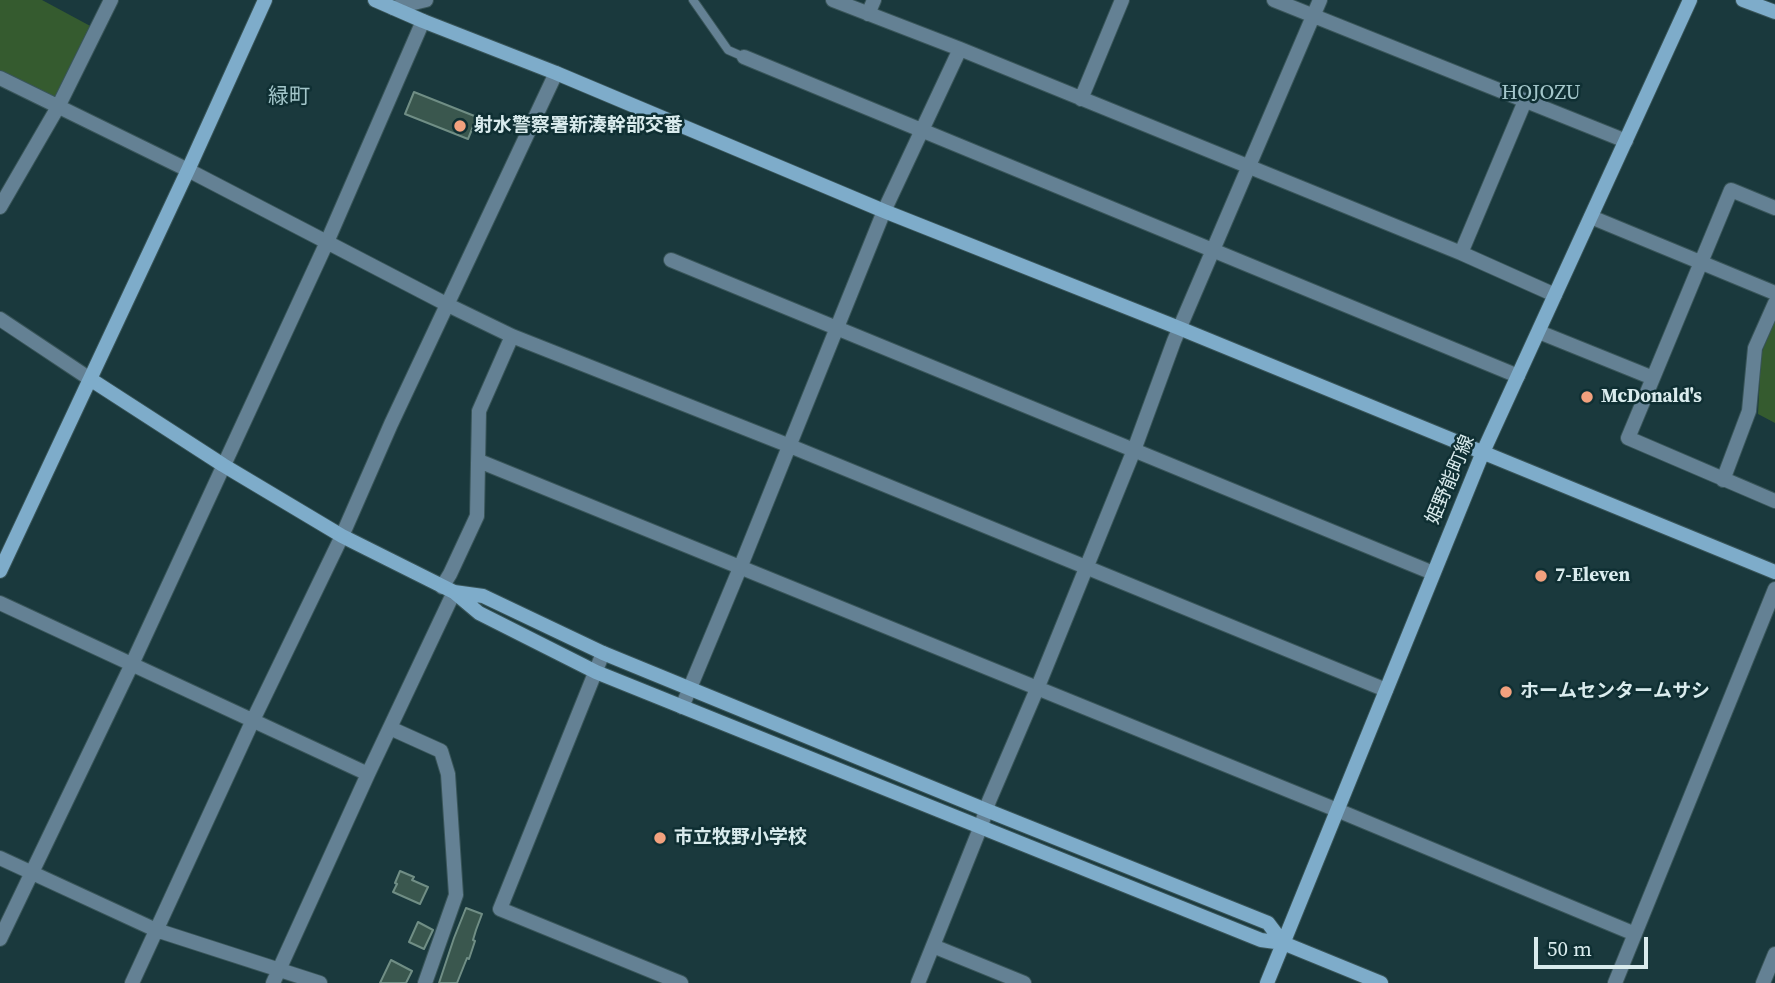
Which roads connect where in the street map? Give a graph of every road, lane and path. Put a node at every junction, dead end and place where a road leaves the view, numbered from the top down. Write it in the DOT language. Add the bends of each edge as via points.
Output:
graph roads {
  1 [pos="111,0"];
  2 [pos="265,0"];
  3 [pos="375,0"];
  4 [pos="426,0"];
  5 [pos="693,0"];
  6 [pos="833,0"];
  7 [pos="1122,0"];
  8 [pos="1274,0"];
  9 [pos="1320,0"];
  10 [pos="1690,0"];
  11 [pos="1743,0"];
  12 [pos="871,7"];
  13 [pos="393,8"];
  14 [pos="1775,12"];
  15 [pos="1313,16"];
  16 [pos="423,21"];
  17 [pos="960,49"];
  18 [pos="744,57"];
  19 [pos="556,73"];
  20 [pos="0,78"];
  21 [pos="1081,99"];
  22 [pos="1525,101"];
  23 [pos="58,107"];
  24 [pos="923,130"];
  25 [pos="1626,141"];
  26 [pos="1248,167"];
  27 [pos="188,170"];
  28 [pos="0,207"];
  29 [pos="1775,208"];
  30 [pos="884,211"];
  31 [pos="1591,217"];
  32 [pos="327,242"];
  33 [pos="1212,251"];
  34 [pos="1461,253"];
  35 [pos="671,260"];
  36 [pos="1701,263"];
  37 [pos="1775,293"];
  38 [pos="1555,295"];
  39 [pos="1775,303"];
  40 [pos="448,305"];
  41 [pos="0,319"];
  42 [pos="838,327"];
  43 [pos="1179,328"];
  44 [pos="1539,332"];
  45 [pos="512,336"];
  46 [pos="1518,376"];
  47 [pos="1653,378"];
  48 [pos="90,379"];
  49 [pos="790,446"];
  50 [pos="1134,450"];
  51 [pos="1483,452"];
  52 [pos="480,461"];
  53 [pos="223,465"];
  54 [pos="1723,480"];
  55 [pos="1775,501"];
  56 [pos="342,536"];
  57 [pos="1086,568"];
  58 [pos="740,569"];
  59 [pos="0,571"];
  60 [pos="1775,572"];
  61 [pos="1433,573"];
  62 [pos="448,589"];
  63 [pos="1775,589"];
  64 [pos="0,603"];
  65 [pos="603,653"];
  66 [pos="132,664"];
  67 [pos="596,672"];
  68 [pos="690,688"];
  69 [pos="1037,689"];
  70 [pos="1386,690"];
  71 [pos="682,707"];
  72 [pos="253,720"];
  73 [pos="390,728"];
  74 [pos="368,774"];
  75 [pos="986,810"];
  76 [pos="1337,810"];
  77 [pos="981,826"];
  78 [pos="0,858"];
  79 [pos="33,873"];
  80 [pos="156,930"];
  81 [pos="1635,934"];
  82 [pos="0,939"];
  83 [pos="1283,943"];
  84 [pos="933,946"];
  85 [pos="1775,954"];
  86 [pos="277,976"];
  87 [pos="131,983"];
  88 [pos="320,983"];
  89 [pos="425,983"];
  90 [pos="681,983"];
  91 [pos="918,983"];
  92 [pos="1024,983"];
  93 [pos="1267,983"];
  94 [pos="1381,983"];
  95 [pos="1615,983"];
  96 [pos="1763,983"];
  1 -- 23 [label="street"];
  2 -- 27 [label="street"];
  3 -- 13 [label="street"];
  4 -- 13 [label="street"];
  5 -- 18 [label="lane" via="728,50"];
  6 -- 12 [label="street"];
  7 -- 21 [label="street"];
  8 -- 15 [label="street"];
  9 -- 15 [label="street"];
  10 -- 25 [label="street, 姫野能町線"];
  11 -- 14 [label="street"];
  12 -- 17 [label="street"];
  13 -- 16 [label="street"];
  15 -- 22 [label="street"];
  15 -- 26 [label="street"];
  16 -- 19 [label="street"];
  16 -- 32 [label="street"];
  17 -- 21 [label="street"];
  17 -- 24 [label="street"];
  18 -- 24 [label="street"];
  19 -- 30 [label="street"];
  19 -- 40 [label="street"];
  20 -- 23 [label="street"];
  21 -- 26 [label="street"];
  22 -- 25 [label="street"];
  22 -- 34 [label="street"];
  23 -- 27 [label="street"];
  23 -- 28 [label="street"];
  24 -- 30 [label="street"];
  24 -- 33 [label="street"];
  25 -- 31 [label="street, 姫野能町線"];
  26 -- 33 [label="street"];
  26 -- 34 [label="street"];
  27 -- 32 [label="street"];
  27 -- 48 [label="street"];
  29 -- 36 [label="street" via="1731,190"];
  30 -- 42 [label="street"];
  30 -- 43 [label="street"];
  31 -- 36 [label="street"];
  31 -- 38 [label="street, 姫野能町線"];
  32 -- 40 [label="street"];
  32 -- 53 [label="street"];
  33 -- 43 [label="street"];
  33 -- 46 [label="street"];
  34 -- 38 [label="street"];
  35 -- 42 [label="street"];
  36 -- 37 [label="street"];
  36 -- 47 [label="street"];
  38 -- 44 [label="street, 姫野能町線"];
  39 -- 54 [label="street" via="1755,348 1749,411"];
  40 -- 45 [label="street"];
  40 -- 56 [label="street"];
  41 -- 48 [label="street"];
  42 -- 49 [label="street"];
  42 -- 50 [label="street"];
  43 -- 50 [label="street"];
  43 -- 51 [label="street"];
  44 -- 46 [label="street, 姫野能町線"];
  44 -- 47 [label="street"];
  45 -- 49 [label="street"];
  45 -- 52 [label="street" via="479,411"];
  46 -- 51 [label="street, 姫野能町線"];
  47 -- 54 [label="street" via="1628,438"];
  48 -- 53 [label="street"];
  48 -- 59 [label="street"];
  49 -- 57 [label="street"];
  49 -- 58 [label="street"];
  50 -- 57 [label="street"];
  50 -- 61 [label="street"];
  51 -- 60 [label="street"];
  51 -- 61 [label="street, 姫野能町線"];
  52 -- 58 [label="street"];
  52 -- 62 [label="street" via="477,516 450,574"];
  53 -- 56 [label="street"];
  53 -- 66 [label="street"];
  54 -- 55 [label="street"];
  56 -- 62 [label="street"];
  56 -- 72 [label="street"];
  57 -- 69 [label="street"];
  57 -- 70 [label="street"];
  58 -- 68 [label="street"];
  58 -- 69 [label="street"];
  61 -- 70 [label="street, 姫野能町線"];
  62 -- 65 [label="street" via="483,596"];
  62 -- 67 [label="street" via="479,613"];
  62 -- 73 [label="street"];
  63 -- 81 [label="street"];
  64 -- 66 [label="street"];
  65 -- 67 [label="street"];
  65 -- 68 [label="street"];
  66 -- 72 [label="street"];
  66 -- 79 [label="street"];
  67 -- 71 [label="street"];
  67 -- 90 [label="street" via="500,909"];
  68 -- 71 [label="street"];
  68 -- 75 [label="street"];
  69 -- 75 [label="street"];
  69 -- 76 [label="street"];
  70 -- 76 [label="street, 姫野能町線"];
  71 -- 77 [label="street"];
  72 -- 74 [label="street"];
  72 -- 80 [label="street"];
  73 -- 74 [label="street"];
  73 -- 89 [label="street" via="441,751 448,774 456,895"];
  74 -- 86 [label="street"];
  75 -- 77 [label="street"];
  75 -- 83 [label="street" via="1268,923"];
  76 -- 81 [label="street"];
  76 -- 83 [label="street, 姫野能町線"];
  77 -- 83 [label="street" via="1261,940"];
  77 -- 84 [label="street"];
  78 -- 79 [label="street"];
  79 -- 80 [label="street"];
  79 -- 82 [label="street"];
  80 -- 86 [label="street"];
  80 -- 87 [label="street"];
  81 -- 95 [label="street"];
  83 -- 93 [label="street, 姫野能町線"];
  83 -- 94 [label="street"];
  84 -- 91 [label="street"];
  84 -- 92 [label="street"];
  85 -- 96 [label="street"];
  86 -- 88 [label="street"];
}
